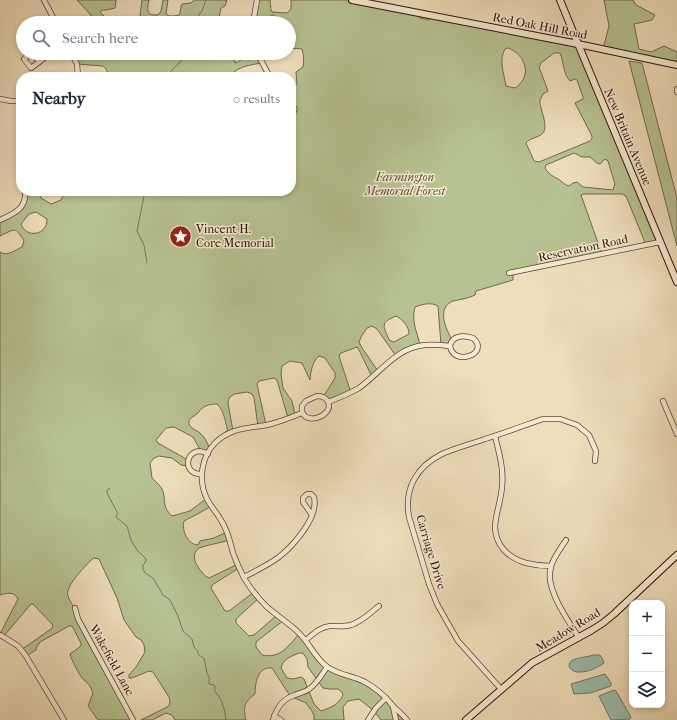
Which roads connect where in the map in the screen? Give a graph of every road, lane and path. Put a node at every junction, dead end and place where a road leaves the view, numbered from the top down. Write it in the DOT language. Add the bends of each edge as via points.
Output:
graph roads {
  1 [pos="44,0"];
  2 [pos="257,0"];
  3 [pos="352,0"];
  4 [pos="560,0"];
  5 [pos="52,16"];
  6 [pos="254,16"];
  7 [pos="578,44"];
  8 [pos="25,60"];
  9 [pos="42,60"];
  10 [pos="75,60"];
  11 [pos="261,60"];
  12 [pos="39,62"];
  13 [pos="677,64"];
  14 [pos="78,72"];
  15 [pos="267,72"];
  16 [pos="0,99"];
  17 [pos="16,101"];
  18 [pos="25,196"];
  19 [pos="0,220"];
  20 [pos="660,242"];
  21 [pos="509,273"];
  22 [pos="677,282"];
  23 [pos="450,346"];
  24 [pos="663,401"];
  25 [pos="328,402"];
  26 [pos="302,413"];
  27 [pos="677,434"];
  28 [pos="495,436"];
  29 [pos="208,454"];
  30 [pos="595,461"];
  31 [pos="202,474"];
  32 [pos="312,515"];
  33 [pos="566,540"];
  34 [pos="677,555"];
  35 [pos="551,566"];
  36 [pos="244,578"];
  37 [pos="379,606"];
  38 [pos="75,608"];
  39 [pos="0,635"];
  40 [pos="579,638"];
  41 [pos="306,640"];
  42 [pos="327,667"];
  43 [pos="501,689"];
  44 [pos="386,698"];
  45 [pos="393,706"];
  46 [pos="274,718"];
  47 [pos="64,720"];
  48 [pos="133,720"];
  49 [pos="281,720"];
  50 [pos="368,720"];
  51 [pos="396,720"];
  52 [pos="407,720"];
  53 [pos="466,720"];
  1 -- 5 [label="street"];
  2 -- 6 [label="street"];
  3 -- 7 [label="street, Red Oak Hill Road"];
  4 -- 7 [label="street, New Britain Avenue"];
  7 -- 13 [label="street, Red Oak Hill Road"];
  7 -- 20 [label="street, New Britain Avenue"];
  8 -- 12 [label="street" via="31,68"];
  9 -- 12 [label="street"];
  10 -- 14 [label="street"];
  11 -- 15 [label="street"];
  16 -- 17 [label="street"];
  18 -- 19 [label="street" via="21,208"];
  20 -- 21 [label="street, Reservation Road"];
  20 -- 22 [label="street, New Britain Avenue"];
  23 -- 23 [label="street" via="456,356 470,356 477,350 477,344 470,337 455,338"];
  23 -- 25 [label="street" via="425,345 408,349 393,358 351,393"];
  24 -- 27 [label="street"];
  25 -- 26 [label="street" via="327,411 319,417 312,419"];
  25 -- 26 [label="street" via="320,396 309,399 303,403"];
  26 -- 29 [label="street" via="273,423 228,433 219,439"];
  28 -- 30 [label="street, Carriage Drive" via="543,419 560,419 578,425 589,435 596,451"];
  28 -- 35 [label="street" via="503,476 495,526 497,540 510,556 527,564"];
  28 -- 43 [label="street, Carriage Drive" via="442,454 425,465 413,481 407,498 407,507 422,564 437,604 458,641"];
  29 -- 31 [label="street"];
  29 -- 31 [label="street" via="198,451 189,458 190,470"];
  31 -- 36 [label="street" via="205,494 221,518"];
  32 -- 36 [label="street" via="303,532 288,548"];
  33 -- 35 [label="street"];
  34 -- 40 [label="street, Meadow Road" via="614,614"];
  35 -- 40 [label="street" via="550,580 555,597"];
  36 -- 41 [label="street" via="266,606"];
  37 -- 41 [label="street" via="356,623 325,627"];
  38 -- 48 [label="street, Wakefield Lane" via="78,619"];
  39 -- 47 [label="street" via="18,646 26,656"];
  40 -- 43 [label="street, Meadow Road" via="532,663"];
  41 -- 42 [label="street"];
  42 -- 44 [label="street" via="370,684"];
  42 -- 46 [label="street" via="309,689 284,701 278,707"];
  43 -- 53 [label="street, Meadow Road"];
  44 -- 45 [label="street"];
  44 -- 50 [label="street"];
  45 -- 51 [label="street"];
  45 -- 52 [label="street"];
  46 -- 49 [label="street"];
}
